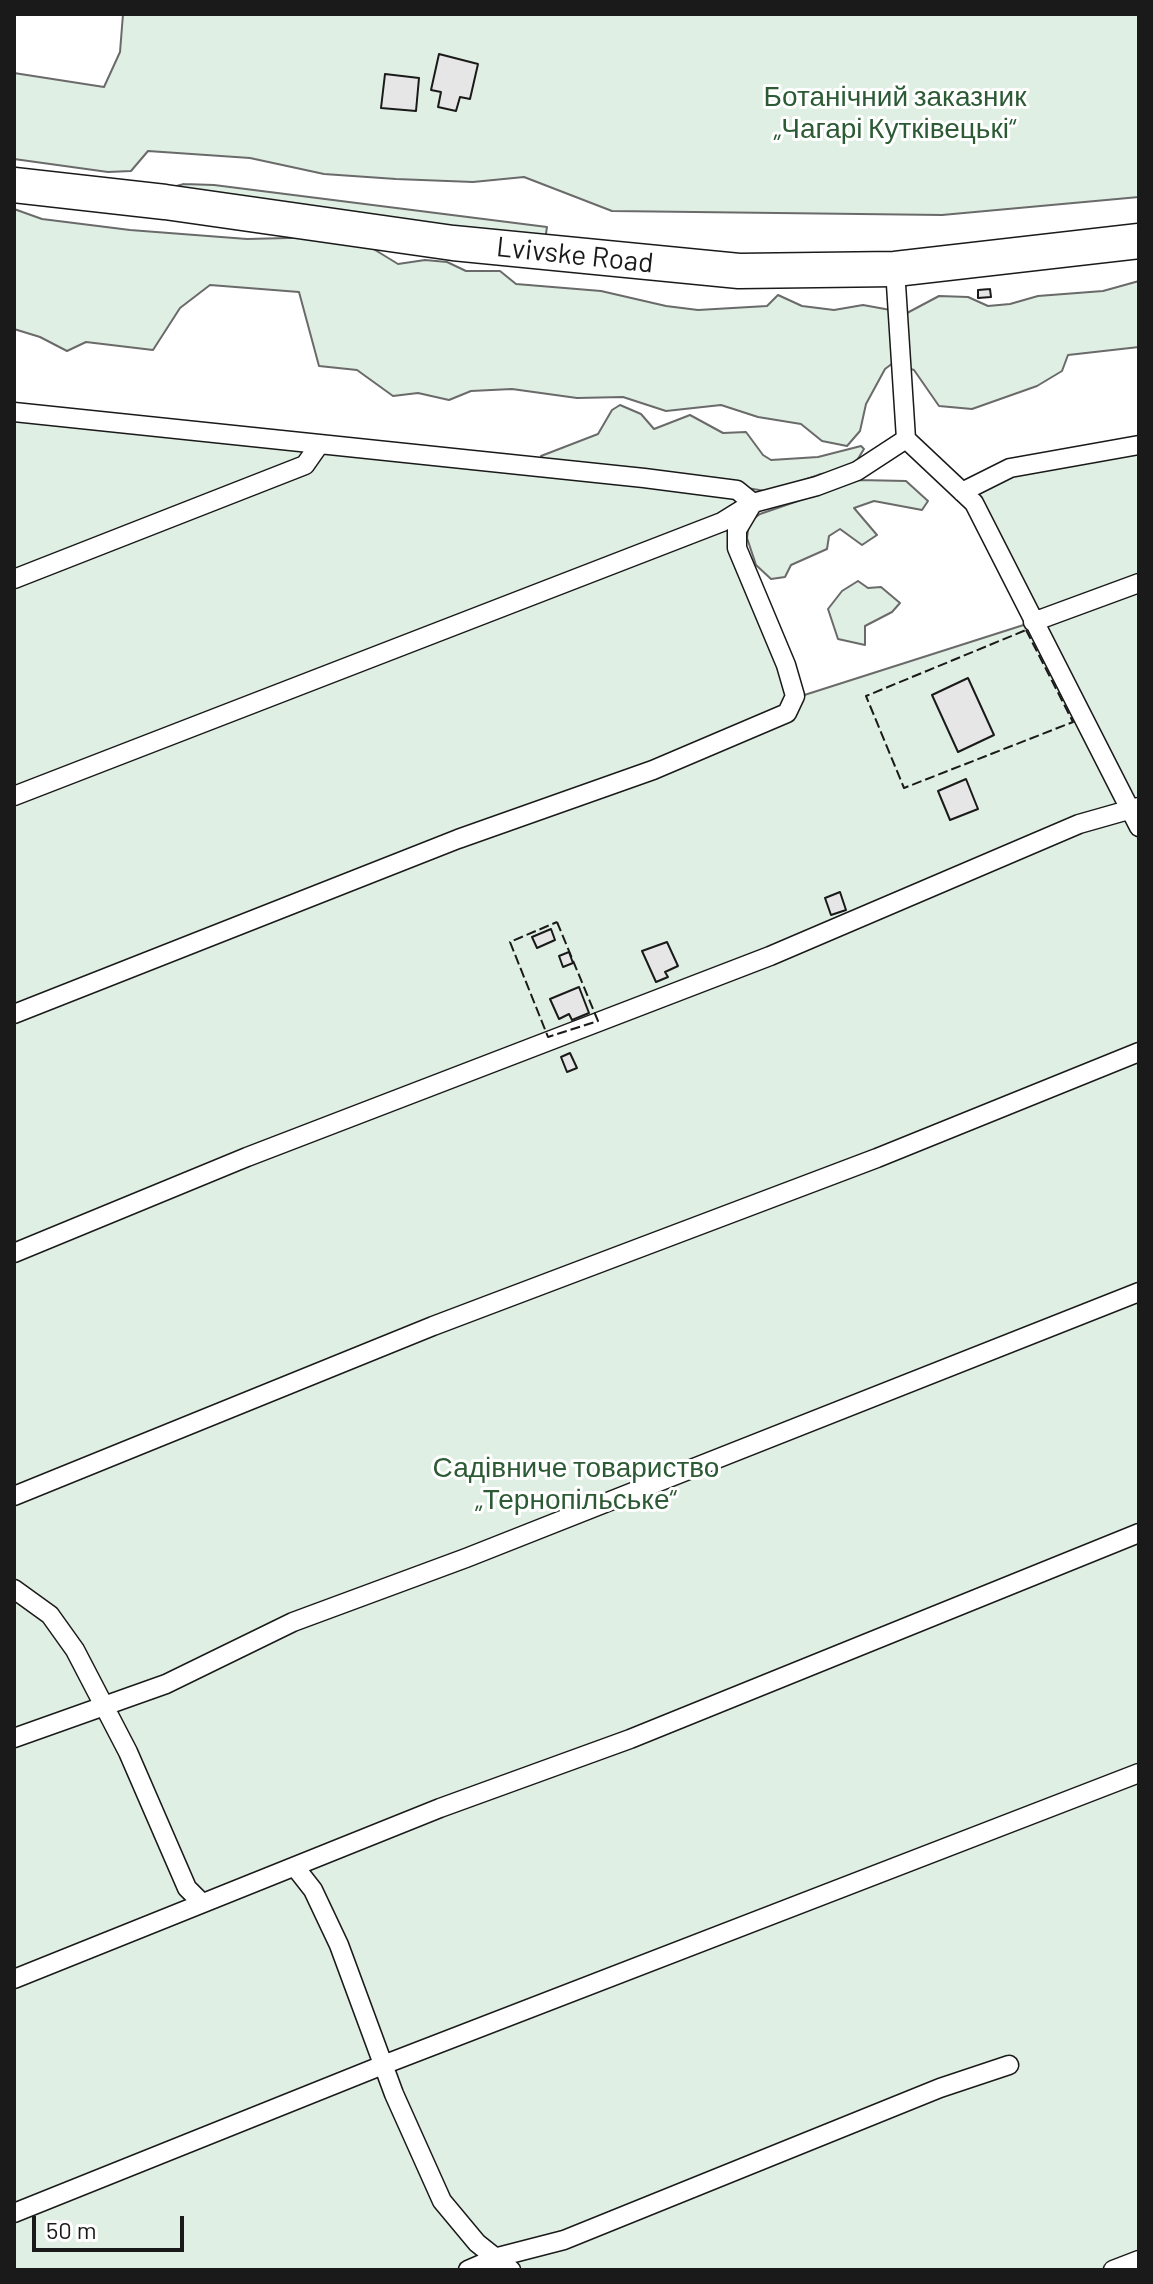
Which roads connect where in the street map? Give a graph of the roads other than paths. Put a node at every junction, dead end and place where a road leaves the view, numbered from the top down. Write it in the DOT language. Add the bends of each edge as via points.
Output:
graph roads {
  1 [pos="14,185"];
  2 [pos="1139,241"];
  3 [pos="895,269"];
  4 [pos="14,412"];
  5 [pos="906,439"];
  6 [pos="319,445"];
  7 [pos="1139,445"];
  8 [pos="962,492"];
  9 [pos="753,503"];
  10 [pos="14,579"];
  11 [pos="1139,583"];
  12 [pos="1033,622"];
  13 [pos="14,796"];
  14 [pos="1134,807"];
  15 [pos="1139,827"];
  16 [pos="14,1014"];
  17 [pos="1139,1052"];
  18 [pos="14,1253"];
  19 [pos="1139,1292"];
  20 [pos="14,1496"];
  21 [pos="1139,1533"];
  22 [pos="14,1589"];
  23 [pos="104,1705"];
  24 [pos="14,1738"];
  25 [pos="1139,1773"];
  26 [pos="295,1867"];
  27 [pos="202,1903"];
  28 [pos="14,1979"];
  29 [pos="383,2065"];
  30 [pos="1009,2065"];
  31 [pos="14,2213"];
  32 [pos="1139,2260"];
  33 [pos="504,2263"];
  34 [pos="468,2270"];
  35 [pos="1113,2270"];
  1 -- 3 [label="highway, Lvivske Road" via="596,258 739,271"];
  2 -- 3 [label="highway, Lvivske Road"];
  3 -- 5 [label="street"];
  4 -- 6 [label="street"];
  5 -- 8 [label="street"];
  5 -- 9 [label="street" via="857,471"];
  6 -- 9 [label="street" via="737,490"];
  6 -- 10 [label="street" via="305,465"];
  7 -- 8 [label="street" via="1010,468"];
  8 -- 12 [label="street" via="974,503"];
  9 -- 13 [label="street" via="722,522"];
  9 -- 16 [label="street" via="737,530 737,548 786,665 795,696 787,713 653,770 458,839"];
  11 -- 12 [label="street"];
  12 -- 14 [label="street"];
  14 -- 15 [label="street"];
  14 -- 18 [label="street" via="1079,824 756,962 247,1157"];
  17 -- 20 [label="street" via="345,1361"];
  19 -- 23 [label="street" via="293,1622 166,1684"];
  21 -- 26 [label="street" via="630,1739"];
  22 -- 23 [label="street" via="50,1615"];
  23 -- 24 [label="street"];
  23 -- 27 [label="street" via="187,1888"];
  25 -- 29 [label="street"];
  26 -- 27 [label="street"];
  26 -- 29 [label="street" via="313,1890 339,1945"];
  27 -- 28 [label="street"];
  29 -- 31 [label="street"];
  29 -- 33 [label="street" via="442,2201 477,2243"];
  30 -- 33 [label="street"];
  32 -- 35 [label="street"];
  33 -- 34 [label="street"];
}
